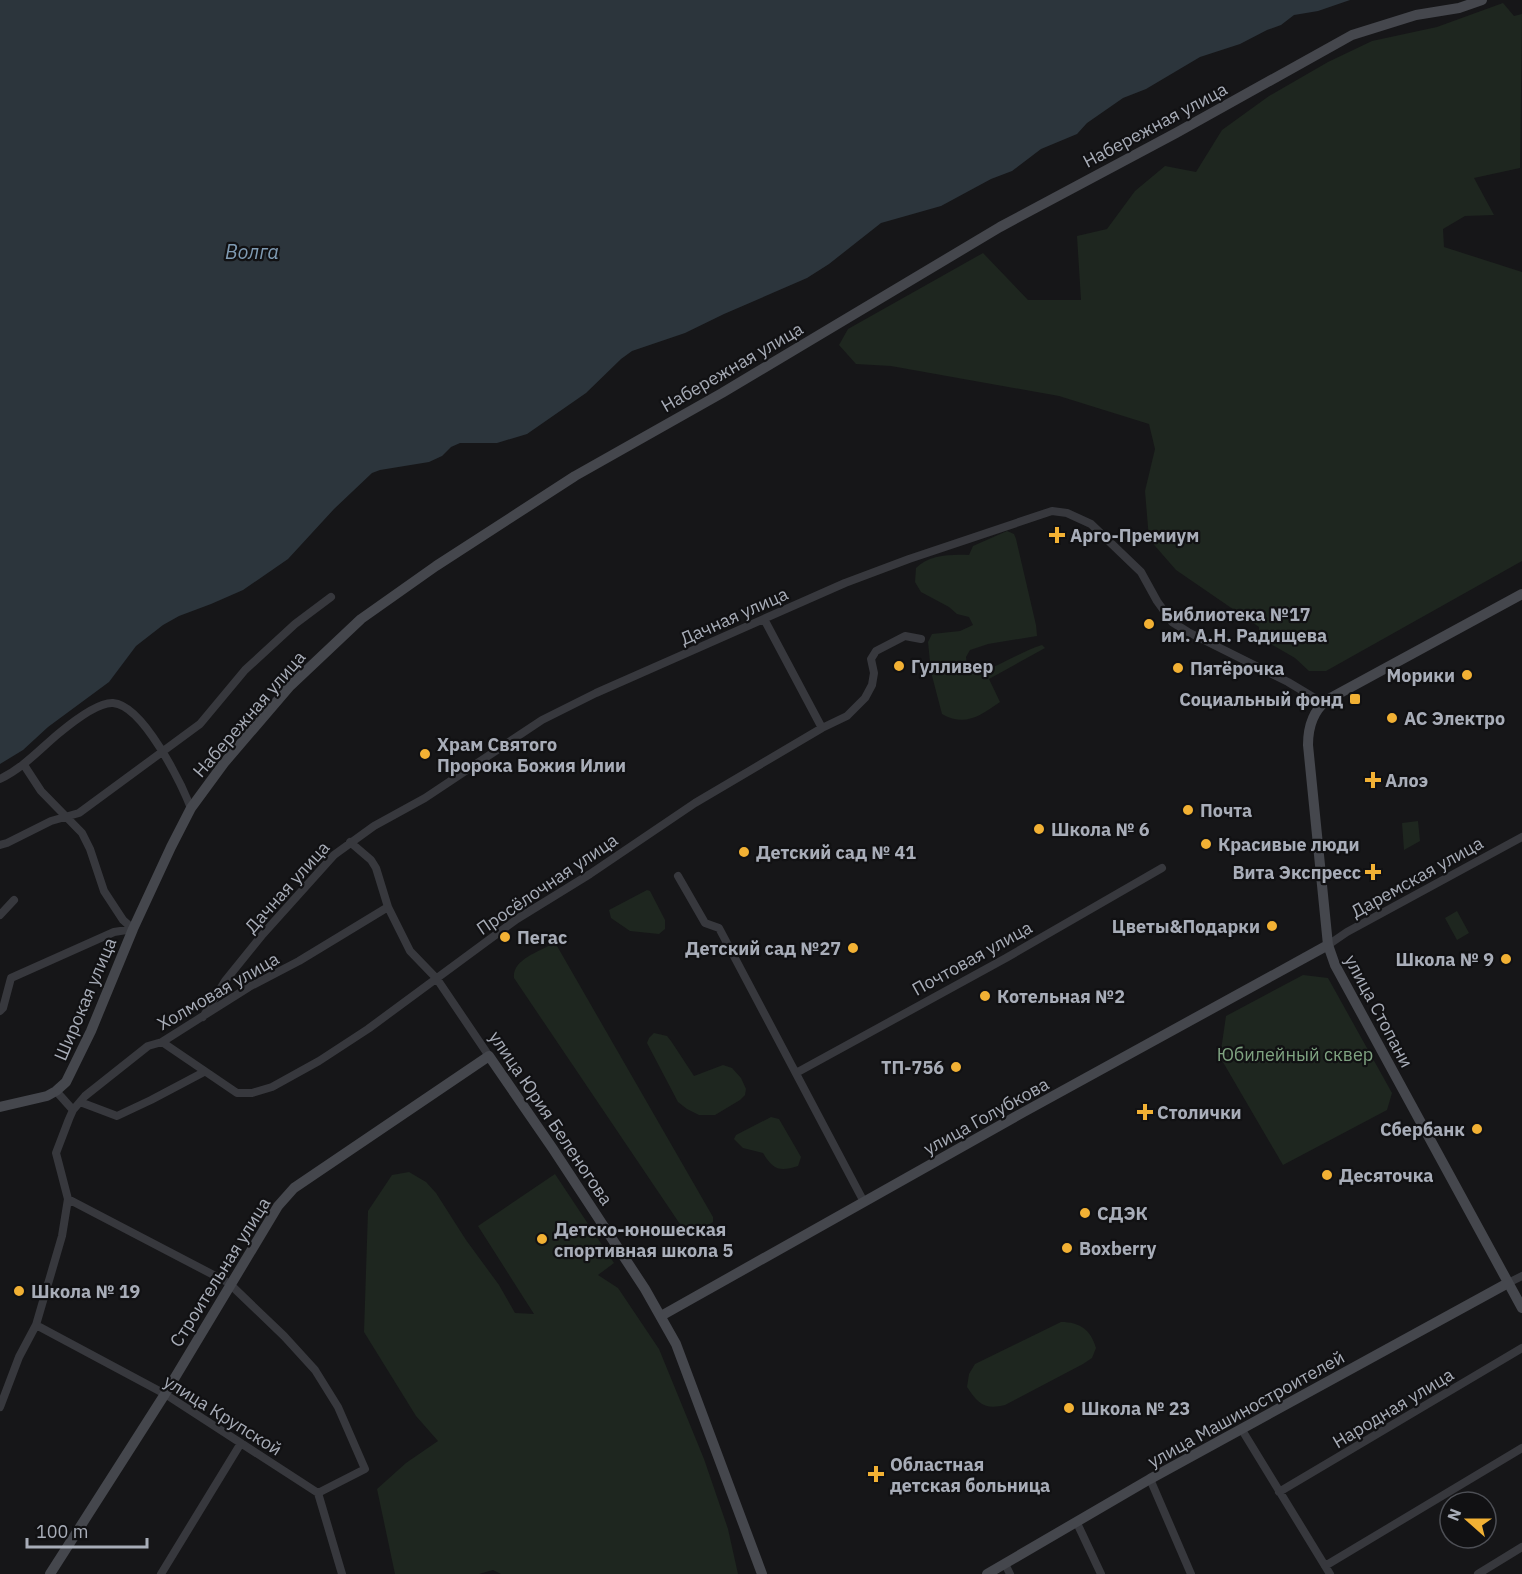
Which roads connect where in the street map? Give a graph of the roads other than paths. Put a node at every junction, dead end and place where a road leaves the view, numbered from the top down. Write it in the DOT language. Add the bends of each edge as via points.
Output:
graph roads {
  1 [pos="1482,0"];
  2 [pos="1522,594"];
  3 [pos="331,597"];
  4 [pos="764,620"];
  5 [pos="921,639"];
  6 [pos="1323,703"];
  7 [pos="822,728"];
  8 [pos="162,751"];
  9 [pos="24,765"];
  10 [pos="0,779"];
  11 [pos="191,808"];
  12 [pos="66,818"];
  13 [pos="1522,837"];
  14 [pos="350,843"];
  15 [pos="0,845"];
  16 [pos="1162,867"];
  17 [pos="678,876"];
  18 [pos="14,900"];
  19 [pos="388,907"];
  20 [pos="0,915"];
  21 [pos="134,929"];
  22 [pos="1328,945"];
  23 [pos="437,979"];
  24 [pos="0,1011"];
  25 [pos="203,1017"];
  26 [pos="162,1042"];
  27 [pos="489,1056"];
  28 [pos="204,1072"];
  29 [pos="796,1073"];
  30 [pos="56,1091"];
  31 [pos="80,1102"];
  32 [pos="0,1107"];
  33 [pos="73,1110"];
  34 [pos="68,1199"];
  35 [pos="864,1202"];
  36 [pos="1522,1276"];
  37 [pos="1508,1283"];
  38 [pos="230,1284"];
  39 [pos="1522,1308"];
  40 [pos="661,1316"];
  41 [pos="36,1325"];
  42 [pos="1522,1348"];
  43 [pos="165,1394"];
  44 [pos="0,1407"];
  45 [pos="1242,1430"];
  46 [pos="241,1443"];
  47 [pos="1522,1448"];
  48 [pos="1150,1479"];
  49 [pos="1279,1492"];
  50 [pos="318,1493"];
  51 [pos="1077,1523"];
  52 [pos="1522,1547"];
  53 [pos="1325,1566"];
  54 [pos="1007,1569"];
  55 [pos="50,1574"];
  56 [pos="161,1574"];
  57 [pos="342,1574"];
  58 [pos="762,1574"];
  59 [pos="987,1574"];
  60 [pos="1101,1574"];
  61 [pos="1191,1574"];
  62 [pos="1330,1574"];
  63 [pos="1478,1574"];
  1 -- 11 [label="street, Набережная улица" via="1352,35 1000,227 575,476 362,619 290,686"];
  2 -- 6 [label="street"];
  3 -- 8 [label="street" via="245,670 200,724"];
  4 -- 6 [label="street, Дачная улица" via="909,559 1052,511 1067,513 1091,524 1141,572 1172,622"];
  4 -- 7 [label="street"];
  4 -- 14 [label="street, Дачная улица" via="542,720"];
  5 -- 7 [label="street, Просёлочная улица" via="905,636 876,651 871,659 873,685 865,698 848,716"];
  6 -- 22 [label="street, улица Стопани" via="1311,721 1308,745"];
  7 -- 23 [label="street, Просёлочная улица" via="695,803 518,919"];
  8 -- 9 [label="street" via="133,714 112,703 85,714"];
  8 -- 11 [label="street"];
  8 -- 12 [label="street" via="79,813"];
  9 -- 10 [label="street"];
  9 -- 12 [label="street"];
  11 -- 21 [label="street, Набережная улица"];
  12 -- 15 [label="street"];
  12 -- 21 [label="street" via="82,833 112,905"];
  13 -- 22 [label="street, Даремская улица"];
  14 -- 19 [label="street, улица Юрия Беленогова" via="376,868"];
  14 -- 25 [label="street, Дачная улица" via="334,855 263,934 225,981"];
  16 -- 29 [label="street, Почтовая улица"];
  17 -- 29 [label="street" via="705,923 719,928"];
  18 -- 20 [label="street"];
  19 -- 23 [label="street, улица Юрия Беленогова" via="410,951"];
  19 -- 25 [label="street, Холмовая улица"];
  21 -- 24 [label="street" via="114,932 10,978"];
  21 -- 30 [label="street, Широкая улица" via="76,1063"];
  22 -- 35 [label="street, улица Голубкова"];
  22 -- 37 [label="street, улица Стопани" via="1340,976"];
  23 -- 27 [label="street, улица Юрия Беленогова"];
  23 -- 28 [label="street, Просёлочная улица" via="368,1029 272,1087 237,1093"];
  25 -- 26 [label="street, Холмовая улица"];
  26 -- 28 [label="street, Просёлочная улица"];
  26 -- 31 [label="street, Холмовая улица" via="148,1046"];
  27 -- 38 [label="street, Строительная улица" via="294,1188 278,1206"];
  27 -- 40 [label="street, улица Юрия Беленогова"];
  28 -- 31 [label="street" via="117,1116"];
  29 -- 35 [label="street"];
  30 -- 32 [label="street"];
  30 -- 33 [label="street"];
  31 -- 33 [label="street, Холмовая улица"];
  33 -- 34 [label="street, Холмовая улица" via="56,1153"];
  34 -- 38 [label="street"];
  34 -- 41 [label="street" via="57,1256"];
  35 -- 40 [label="street, улица Голубкова"];
  36 -- 37 [label="street, улица Машиностроителей"];
  37 -- 39 [label="street, улица Стопани"];
  37 -- 45 [label="street, улица Машиностроителей"];
  38 -- 43 [label="street, Строительная улица"];
  38 -- 50 [label="street" via="315,1370 338,1407 365,1469"];
  40 -- 58 [label="street, улица Юрия Беленогова"];
  41 -- 43 [label="street, улица Крупской"];
  41 -- 44 [label="street"];
  42 -- 49 [label="street, Народная улица"];
  43 -- 46 [label="street, улица Крупской"];
  43 -- 55 [label="street, Строительная улица"];
  45 -- 48 [label="street, улица Машиностроителей"];
  45 -- 49 [label="street"];
  46 -- 50 [label="street, улица Крупской"];
  46 -- 56 [label="street"];
  47 -- 53 [label="street"];
  48 -- 51 [label="street, улица Машиностроителей"];
  48 -- 61 [label="street"];
  49 -- 53 [label="street"];
  50 -- 57 [label="street"];
  51 -- 54 [label="street, улица Машиностроителей"];
  51 -- 60 [label="street"];
  52 -- 63 [label="street"];
  53 -- 62 [label="street"];
  54 -- 59 [label="street, улица Машиностроителей"];
}
